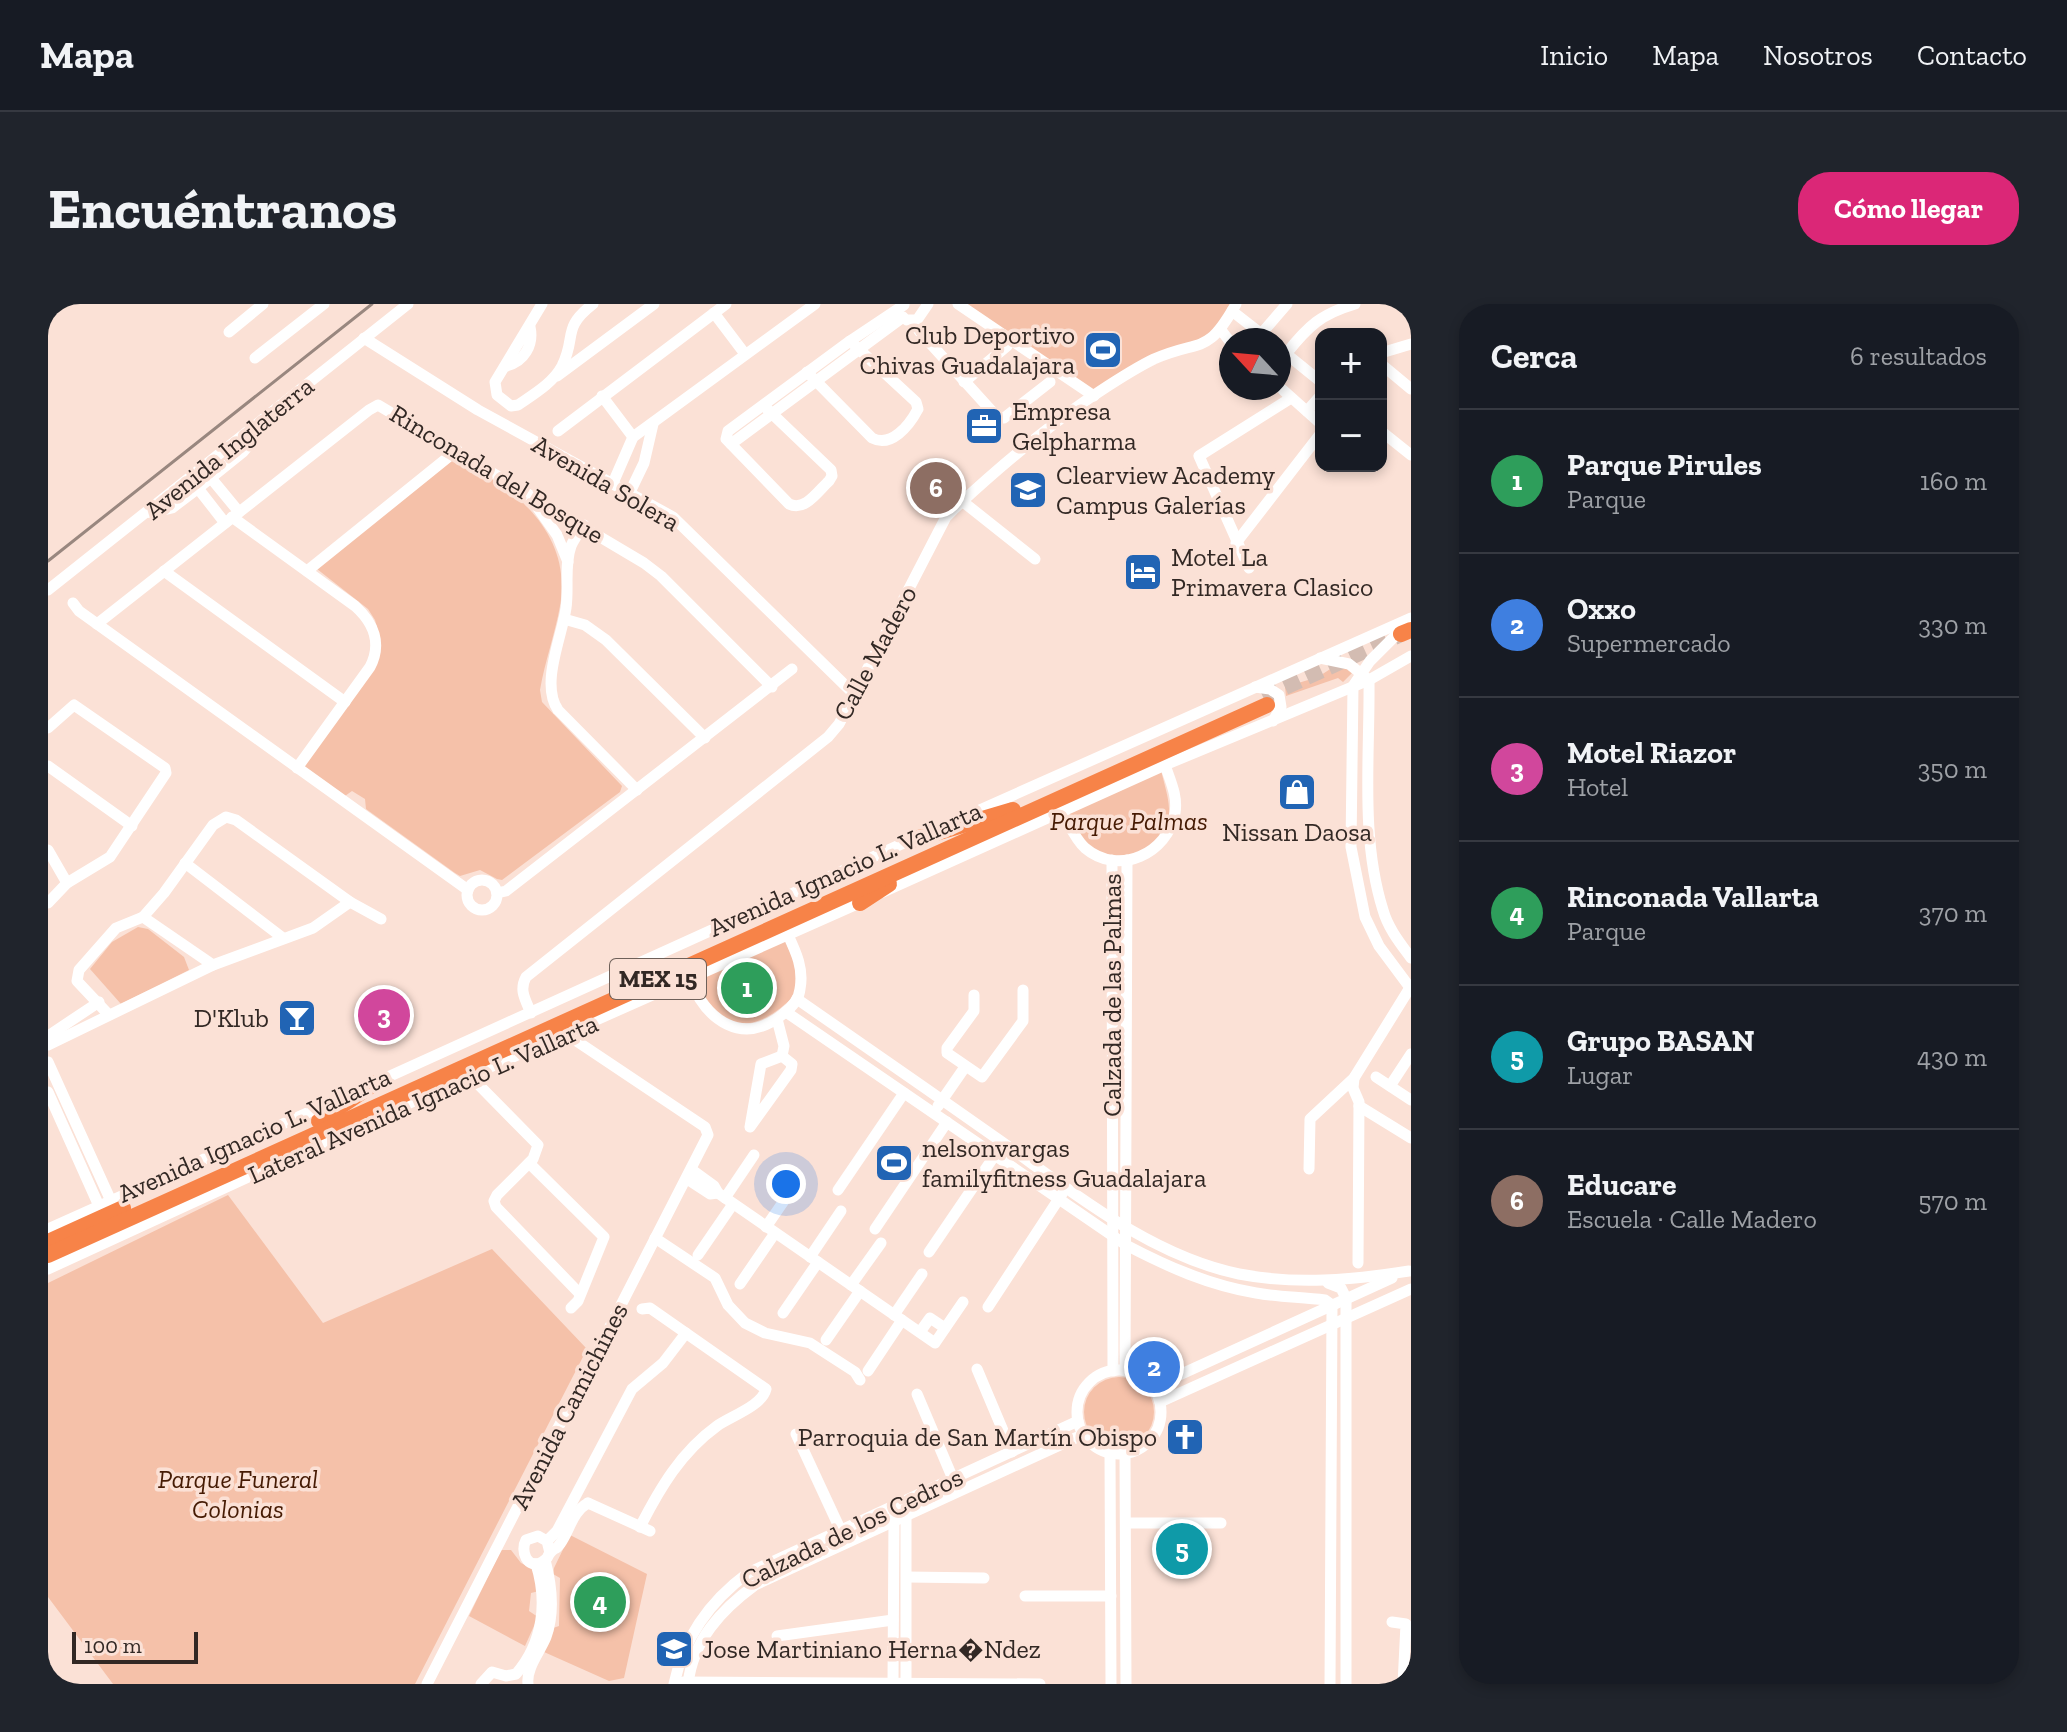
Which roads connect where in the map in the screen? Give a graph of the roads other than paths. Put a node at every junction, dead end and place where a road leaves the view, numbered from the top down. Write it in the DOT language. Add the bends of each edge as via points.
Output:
graph roads {
  1 [pos="242,304"];
  2 [pos="263,304"];
  3 [pos="324,304"];
  4 [pos="408,304"];
  5 [pos="542,304"];
  6 [pos="593,304"];
  7 [pos="631,304"];
  8 [pos="726,304"];
  9 [pos="815,304"];
  10 [pos="958,304"];
  11 [pos="1287,304"];
  12 [pos="1355,304"];
  13 [pos="651,305"];
  14 [pos="923,306"];
  15 [pos="1234,307"];
  16 [pos="906,312"];
  17 [pos="714,313"];
  18 [pos="249,315"];
  19 [pos="639,316"];
  20 [pos="1222,328"];
  21 [pos="1256,328"];
  22 [pos="1271,328"];
  23 [pos="229,332"];
  24 [pos="1219,332"];
  25 [pos="364,338"];
  26 [pos="569,341"];
  27 [pos="1291,343"];
  28 [pos="1411,344"];
  29 [pos="854,345"];
  30 [pos="1007,346"];
  31 [pos="1387,351"];
  32 [pos="745,354"];
  33 [pos="584,357"];
  34 [pos="255,358"];
  35 [pos="1291,358"];
  36 [pos="1387,369"];
  37 [pos="811,376"];
  38 [pos="1315,377"];
  39 [pos="553,379"];
  40 [pos="964,382"];
  41 [pos="1050,382"];
  42 [pos="1411,389"];
  43 [pos="602,396"];
  44 [pos="1094,396"];
  45 [pos="767,409"];
  46 [pos="1315,416"];
  47 [pos="653,424"];
  48 [pos="558,431"];
  49 [pos="1387,436"];
  50 [pos="633,437"];
  51 [pos="1315,441"];
  52 [pos="457,450"];
  53 [pos="1411,455"];
  54 [pos="207,473"];
  55 [pos="613,483"];
  56 [pos="194,484"];
  57 [pos="521,488"];
  58 [pos="630,492"];
  59 [pos="962,501"];
  60 [pos="232,517"];
  61 [pos="584,525"];
  62 [pos="1236,543"];
  63 [pos="1035,559"];
  64 [pos="568,562"];
  65 [pos="1249,568"];
  66 [pos="164,571"];
  67 [pos="307,571"];
  68 [pos="48,590"];
  69 [pos="73,603"];
  70 [pos="564,619"];
  71 [pos="1411,619"];
  72 [pos="97,624"];
  73 [pos="1406,642"];
  74 [pos="1320,658"];
  75 [pos="792,669"];
  76 [pos="1365,676"];
  77 [pos="1353,686"];
  78 [pos="772,687"];
  79 [pos="855,695"];
  80 [pos="1261,696"];
  81 [pos="345,702"];
  82 [pos="1273,721"];
  83 [pos="48,728"];
  84 [pos="705,738"];
  85 [pos="1165,765"];
  86 [pos="48,766"];
  87 [pos="297,768"];
  88 [pos="637,790"];
  89 [pos="1013,810"];
  90 [pos="1062,812"];
  91 [pos="132,826"];
  92 [pos="912,840"];
  93 [pos="48,850"];
  94 [pos="932,856"];
  95 [pos="1112,860"];
  96 [pos="1127,860"];
  97 [pos="185,863"];
  98 [pos="67,883"];
  99 [pos="468,890"];
  100 [pos="497,893"];
  101 [pos="1379,894"];
  102 [pos="1359,899"];
  103 [pos="350,902"];
  104 [pos="48,903"];
  105 [pos="860,903"];
  106 [pos="143,917"];
  107 [pos="381,919"];
  108 [pos="788,935"];
  109 [pos="283,938"];
  110 [pos="1411,958"];
  111 [pos="213,965"];
  112 [pos="690,979"];
  113 [pos="1411,987"];
  114 [pos="1023,990"];
  115 [pos="974,995"];
  116 [pos="797,999"];
  117 [pos="99,1002"];
  118 [pos="84,1011"];
  119 [pos="531,1013"];
  120 [pos="109,1015"];
  121 [pos="782,1015"];
  122 [pos="92,1023"];
  123 [pos="66,1030"];
  124 [pos="566,1034"];
  125 [pos="48,1036"];
  126 [pos="1127,1044"];
  127 [pos="48,1045"];
  128 [pos="1113,1045"];
  129 [pos="1411,1054"];
  130 [pos="782,1056"];
  131 [pos="48,1062"];
  132 [pos="965,1067"];
  133 [pos="471,1077"];
  134 [pos="1376,1077"];
  135 [pos="1354,1078"];
  136 [pos="375,1083"];
  137 [pos="1390,1086"];
  138 [pos="48,1092"];
  139 [pos="904,1093"];
  140 [pos="425,1096"];
  141 [pos="942,1100"];
  142 [pos="1411,1100"];
  143 [pos="1359,1106"];
  144 [pos="371,1108"];
  145 [pos="933,1113"];
  146 [pos="319,1121"];
  147 [pos="947,1122"];
  148 [pos="1411,1138"];
  149 [pos="754,1155"];
  150 [pos="995,1155"];
  151 [pos="529,1163"];
  152 [pos="1309,1169"];
  153 [pos="689,1175"];
  154 [pos="797,1182"];
  155 [pos="1066,1187"];
  156 [pos="838,1190"];
  157 [pos="725,1198"];
  158 [pos="1059,1199"];
  159 [pos="111,1201"];
  160 [pos="99,1206"];
  161 [pos="841,1211"];
  162 [pos="1113,1218"];
  163 [pos="1126,1226"];
  164 [pos="48,1229"];
  165 [pos="875,1229"];
  166 [pos="771,1230"];
  167 [pos="1113,1236"];
  168 [pos="655,1238"];
  169 [pos="48,1242"];
  170 [pos="881,1243"];
  171 [pos="1126,1245"];
  172 [pos="929,1252"];
  173 [pos="48,1255"];
  174 [pos="698,1255"];
  175 [pos="814,1260"];
  176 [pos="1358,1263"];
  177 [pos="48,1269"];
  178 [pos="1410,1270"];
  179 [pos="922,1274"];
  180 [pos="1325,1282"];
  181 [pos="740,1284"];
  182 [pos="856,1288"];
  183 [pos="1411,1289"];
  184 [pos="580,1294"];
  185 [pos="1346,1298"];
  186 [pos="963,1302"];
  187 [pos="1332,1305"];
  188 [pos="988,1307"];
  189 [pos="571,1308"];
  190 [pos="642,1309"];
  191 [pos="783,1313"];
  192 [pos="1346,1317"];
  193 [pos="898,1318"];
  194 [pos="1332,1323"];
  195 [pos="945,1328"];
  196 [pos="920,1332"];
  197 [pos="686,1333"];
  198 [pos="826,1340"];
  199 [pos="977,1369"];
  200 [pos="1119,1371"];
  201 [pos="1153,1387"];
  202 [pos="917,1394"];
  203 [pos="1160,1402"];
  204 [pos="1078,1421"];
  205 [pos="796,1434"];
  206 [pos="1084,1434"];
  207 [pos="1012,1452"];
  208 [pos="1110,1453"];
  209 [pos="1125,1453"];
  210 [pos="953,1479"];
  211 [pos="580,1489"];
  212 [pos="906,1501"];
  213 [pos="588,1503"];
  214 [pos="894,1506"];
  215 [pos="1346,1508"];
  216 [pos="1331,1510"];
  217 [pos="906,1515"];
  218 [pos="568,1520"];
  219 [pos="894,1521"];
  220 [pos="1126,1523"];
  221 [pos="1221,1523"];
  222 [pos="853,1525"];
  223 [pos="841,1531"];
  224 [pos="504,1535"];
  225 [pos="860,1537"];
  226 [pos="524,1545"];
  227 [pos="545,1555"];
  228 [pos="907,1577"];
  229 [pos="984,1578"];
  230 [pos="1025,1596"];
  231 [pos="1111,1596"];
  232 [pos="907,1602"];
  233 [pos="893,1603"];
  234 [pos="893,1620"];
  235 [pos="1392,1622"];
  236 [pos="777,1636"];
  237 [pos="532,1657"];
  238 [pos="674,1683"];
  239 [pos="688,1683"];
  240 [pos="427,1684"];
  241 [pos="481,1684"];
  242 [pos="528,1684"];
  243 [pos="893,1684"];
  244 [pos="906,1684"];
  245 [pos="1040,1684"];
  246 [pos="1111,1684"];
  247 [pos="1126,1684"];
  248 [pos="1330,1684"];
  249 [pos="1346,1684"];
  250 [pos="1403,1684"];
  1 -- 18 [label="street"];
  2 -- 18 [label="street"];
  3 -- 34 [label="street, Avenida Inglaterra"];
  4 -- 25 [label="street, Avenida Inglaterra"];
  5 -- 39 [label="street" via="526,351 506,366 494,388 511,406 518,405"];
  6 -- 26 [label="street" via="571,326"];
  7 -- 19 [label="street"];
  8 -- 17 [label="street"];
  9 -- 32 [label="street"];
  10 -- 44 [label="street"];
  11 -- 22 [label="street"];
  12 -- 27 [label="street" via="1331,311"];
  13 -- 19 [label="street"];
  14 -- 16 [label="street" via="921,318"];
  15 -- 20 [label="street, Calle Madero"];
  15 -- 21 [label="street"];
  16 -- 29 [label="street"];
  16 -- 40 [label="street"];
  17 -- 32 [label="street"];
  17 -- 43 [label="street"];
  18 -- 23 [label="street"];
  19 -- 33 [label="street"];
  24 -- 44 [label="street, Calle Madero" via="1201,346 1152,360"];
  25 -- 54 [label="street, Avenida Inglaterra"];
  25 -- 55 [label="street, Avenida Solera" via="478,410"];
  26 -- 33 [label="street"];
  26 -- 39 [label="street"];
  28 -- 31 [label="street"];
  29 -- 37 [label="street"];
  29 -- 37 [label="street" via="916,402 914,416 889,442 872,438"];
  30 -- 40 [label="street"];
  32 -- 47 [label="street"];
  33 -- 39 [label="street"];
  35 -- 38 [label="street"];
  36 -- 42 [label="street"];
  37 -- 45 [label="street"];
  40 -- 41 [label="street" via="998,418"];
  43 -- 48 [label="street"];
  43 -- 50 [label="street"];
  44 -- 59 [label="street, Calle Madero"];
  45 -- 45 [label="street" via="831,470 829,481 802,506 789,504 731,444"];
  46 -- 62 [label="street" via="1287,394 1199,456"];
  47 -- 50 [label="street"];
  47 -- 58 [label="street"];
  49 -- 53 [label="street"];
  50 -- 55 [label="street"];
  51 -- 62 [label="street"];
  52 -- 57 [label="street, Rinconada del Bosque"];
  52 -- 60 [label="street, Rinconada del Bosque" via="383,406 374,406"];
  52 -- 67 [label="street"];
  54 -- 56 [label="street, Avenida Inglaterra"];
  54 -- 60 [label="street"];
  55 -- 58 [label="street, Avenida Solera"];
  56 -- 60 [label="street"];
  56 -- 68 [label="street, Avenida Inglaterra"];
  57 -- 61 [label="street, Rinconada del Bosque"];
  57 -- 64 [label="street" via="557,535"];
  58 -- 79 [label="street, Avenida Solera" via="681,524"];
  59 -- 63 [label="street"];
  59 -- 79 [label="street, Calle Madero" via="946,517"];
  60 -- 66 [label="street, Rinconada del Bosque"];
  60 -- 67 [label="street"];
  61 -- 64 [label="street"];
  61 -- 78 [label="street, Rinconada del Bosque" via="661,576"];
  62 -- 65 [label="street"];
  64 -- 70 [label="street"];
  66 -- 72 [label="street, Rinconada del Bosque"];
  66 -- 81 [label="street"];
  67 -- 81 [label="street" via="363,613 377,637 374,661"];
  69 -- 72 [label="street"];
  70 -- 84 [label="street" via="585,625 606,640"];
  70 -- 88 [label="street" via="552,699"];
  71 -- 73 [label="street"];
  71 -- 74 [label="street, Avenida Ignacio L. Vallarta"];
  72 -- 87 [label="street"];
  73 -- 76 [label="street, Lateral Avenida Ignacio L. Vallarta"];
  73 -- 76 [label="street"];
  74 -- 76 [label="street" via="1342,661"];
  74 -- 80 [label="street, Avenida Ignacio L. Vallarta"];
  75 -- 78 [label="street"];
  76 -- 77 [label="street, Lateral Avenida Ignacio L. Vallarta"];
  76 -- 101 [label="street" via="1369,845"];
  77 -- 82 [label="street, Lateral Avenida Ignacio L. Vallarta"];
  77 -- 102 [label="street" via="1351,847"];
  78 -- 84 [label="street"];
  79 -- 119 [label="street, Calle Madero" via="828,737 526,977 523,994"];
  80 -- 82 [label="street" via="1270,689 1279,695 1281,707"];
  80 -- 89 [label="highway, Avenida Ignacio L. Vallarta / MEX 15"];
  80 -- 92 [label="street, Avenida Ignacio L. Vallarta"];
  80 -- 94 [label="highway, Avenida Ignacio L. Vallarta / MEX 15"];
  81 -- 87 [label="street"];
  82 -- 85 [label="street, Lateral Avenida Ignacio L. Vallarta"];
  83 -- 91 [label="street" via="74,705 165,768 164,778"];
  84 -- 88 [label="street"];
  85 -- 90 [label="street, Lateral Avenida Ignacio L. Vallarta"];
  85 -- 96 [label="street, Calzada de las Palmas" via="1176,796 1171,827 1153,850"];
  86 -- 91 [label="street"];
  87 -- 99 [label="street"];
  88 -- 100 [label="street"];
  89 -- 92 [label="highway"];
  89 -- 146 [label="highway, Avenida Ignacio L. Vallarta / MEX 15"];
  90 -- 95 [label="street, Calzada de las Palmas" via="1087,850"];
  90 -- 105 [label="street, Lateral Avenida Ignacio L. Vallarta"];
  91 -- 98 [label="street" via="110,857"];
  92 -- 119 [label="street, Lateral Avenida Ignacio L. Vallarta"];
  93 -- 98 [label="street"];
  94 -- 105 [label="highway"];
  94 -- 144 [label="highway, Avenida Ignacio L. Vallarta / MEX 15"];
  95 -- 96 [label="street, Calzada de las Palmas"];
  95 -- 128 [label="street, Calzada de las Palmas"];
  96 -- 126 [label="street, Calzada de las Palmas"];
  97 -- 103 [label="street" via="218,820 231,818"];
  97 -- 106 [label="street"];
  97 -- 109 [label="street"];
  98 -- 104 [label="street"];
  99 -- 100 [label="street" via="481,880"];
  99 -- 100 [label="street" via="468,899 481,910 496,901"];
  101 -- 102 [label="street"];
  101 -- 110 [label="street" via="1395,936"];
  102 -- 113 [label="street" via="1379,946"];
  103 -- 107 [label="street"];
  103 -- 109 [label="street" via="313,928"];
  105 -- 108 [label="street, Lateral Avenida Ignacio L. Vallarta"];
  106 -- 111 [label="street"];
  106 -- 117 [label="street" via="116,928 79,970 77,981"];
  108 -- 112 [label="street, Lateral Avenida Ignacio L. Vallarta"];
  108 -- 116 [label="street" via="801,975"];
  109 -- 111 [label="street"];
  111 -- 120 [label="street"];
  112 -- 121 [label="street" via="703,1004 724,1024 752,1028"];
  112 -- 124 [label="street, Lateral Avenida Ignacio L. Vallarta"];
  113 -- 135 [label="street"];
  114 -- 132 [label="street" via="1023,1021 987,1075 978,1076"];
  115 -- 132 [label="street" via="974,1011 947,1048 950,1057"];
  116 -- 121 [label="street"];
  116 -- 141 [label="street"];
  117 -- 118 [label="street"];
  117 -- 120 [label="street"];
  118 -- 122 [label="street"];
  118 -- 123 [label="street"];
  119 -- 136 [label="street, Lateral Avenida Ignacio L. Vallarta"];
  120 -- 122 [label="street"];
  121 -- 130 [label="street"];
  121 -- 139 [label="street"];
  122 -- 123 [label="street"];
  123 -- 125 [label="street"];
  123 -- 127 [label="street"];
  124 -- 133 [label="street, Lateral Avenida Ignacio L. Vallarta"];
  124 -- 153 [label="street, Avenida Camichines" via="705,1127 706,1142"];
  126 -- 128 [label="street"];
  126 -- 163 [label="street, Calzada de las Palmas"];
  128 -- 162 [label="street, Calzada de las Palmas"];
  129 -- 137 [label="street"];
  130 -- 130 [label="street" via="761,1064 750,1127 791,1070 792,1064"];
  131 -- 159 [label="street"];
  132 -- 141 [label="street"];
  133 -- 140 [label="street, Lateral Avenida Ignacio L. Vallarta"];
  133 -- 151 [label="street" via="536,1142 538,1151"];
  134 -- 137 [label="street"];
  135 -- 143 [label="street"];
  135 -- 152 [label="street" via="1310,1119"];
  136 -- 146 [label="highway"];
  136 -- 159 [label="street, Lateral Avenida Ignacio L. Vallarta"];
  137 -- 142 [label="street"];
  138 -- 160 [label="street"];
  139 -- 145 [label="street"];
  139 -- 156 [label="street"];
  140 -- 144 [label="highway"];
  140 -- 177 [label="street, Lateral Avenida Ignacio L. Vallarta"];
  141 -- 145 [label="street"];
  141 -- 155 [label="street"];
  143 -- 148 [label="street"];
  143 -- 176 [label="street"];
  144 -- 173 [label="highway, Avenida Ignacio L. Vallarta / MEX 15"];
  145 -- 147 [label="street"];
  146 -- 169 [label="highway, Avenida Ignacio L. Vallarta / MEX 15"];
  147 -- 150 [label="street"];
  147 -- 165 [label="street"];
  149 -- 157 [label="street"];
  150 -- 158 [label="street"];
  150 -- 172 [label="street"];
  151 -- 184 [label="street" via="604,1237"];
  151 -- 184 [label="street" via="497,1195 496,1207"];
  153 -- 157 [label="street" via="710,1194"];
  153 -- 168 [label="street, Avenida Camichines"];
  154 -- 166 [label="street"];
  155 -- 158 [label="street"];
  155 -- 162 [label="street"];
  157 -- 166 [label="street"];
  157 -- 174 [label="street"];
  158 -- 167 [label="street"];
  158 -- 188 [label="street"];
  159 -- 160 [label="street, Lateral Avenida Ignacio L. Vallarta"];
  160 -- 164 [label="street, Lateral Avenida Ignacio L. Vallarta"];
  161 -- 175 [label="street"];
  162 -- 163 [label="street"];
  162 -- 167 [label="street, Calzada de las Palmas"];
  163 -- 171 [label="street, Calzada de las Palmas"];
  163 -- 180 [label="street" via="1192,1260 1237,1274"];
  166 -- 175 [label="street"];
  166 -- 181 [label="street"];
  167 -- 171 [label="street"];
  167 -- 200 [label="street, Calzada de las Palmas"];
  168 -- 193 [label="street" via="715,1278 728,1305 745,1323 810,1343 864,1375"];
  168 -- 224 [label="street, Avenida Camichines"];
  170 -- 182 [label="street"];
  171 -- 187 [label="street" via="1220,1284"];
  171 -- 200 [label="street, Calzada de las Palmas"];
  175 -- 182 [label="street"];
  175 -- 191 [label="street"];
  178 -- 180 [label="street"];
  178 -- 185 [label="street"];
  179 -- 193 [label="street"];
  180 -- 185 [label="street" via="1341,1288"];
  182 -- 193 [label="street"];
  182 -- 198 [label="street"];
  183 -- 192 [label="street"];
  184 -- 189 [label="street"];
  185 -- 187 [label="street"];
  185 -- 192 [label="street"];
  186 -- 195 [label="street"];
  187 -- 194 [label="street"];
  187 -- 201 [label="street"];
  190 -- 197 [label="street" via="650,1308"];
  192 -- 194 [label="street"];
  192 -- 215 [label="street"];
  193 -- 196 [label="street"];
  194 -- 203 [label="street"];
  194 -- 216 [label="street"];
  195 -- 196 [label="street" via="930,1318"];
  195 -- 196 [label="street" via="935,1343"];
  197 -- 211 [label="street" via="663,1363 632,1389"];
  197 -- 213 [label="street" via="764,1386 766,1393 686,1454 662,1486 645,1529"];
  199 -- 207 [label="street"];
  200 -- 201 [label="street" via="1141,1376"];
  200 -- 204 [label="street" via="1097,1377 1085,1388"];
  201 -- 203 [label="street"];
  202 -- 210 [label="street"];
  203 -- 209 [label="street" via="1160,1422 1151,1439"];
  204 -- 206 [label="street"];
  204 -- 207 [label="street, Calzada de los Cedros"];
  205 -- 223 [label="street"];
  206 -- 208 [label="street"];
  206 -- 217 [label="street, Calzada de los Cedros"];
  207 -- 210 [label="street, Calzada de los Cedros"];
  208 -- 209 [label="street"];
  208 -- 231 [label="street"];
  209 -- 220 [label="street"];
  210 -- 212 [label="street, Calzada de los Cedros"];
  211 -- 213 [label="street"];
  211 -- 218 [label="street"];
  212 -- 214 [label="street, Calzada de los Cedros"];
  212 -- 217 [label="street"];
  213 -- 218 [label="street"];
  214 -- 219 [label="street"];
  214 -- 222 [label="street, Calzada de los Cedros"];
  215 -- 216 [label="street"];
  215 -- 249 [label="street"];
  216 -- 248 [label="street"];
  217 -- 219 [label="street, Calzada de los Cedros"];
  217 -- 228 [label="street"];
  218 -- 227 [label="street"];
  219 -- 225 [label="street, Calzada de los Cedros"];
  219 -- 233 [label="street"];
  220 -- 221 [label="street"];
  220 -- 247 [label="street"];
  222 -- 223 [label="street, Calzada de los Cedros"];
  222 -- 225 [label="street"];
  223 -- 238 [label="street, Calzada de los Cedros" via="748,1573 730,1587 696,1628"];
  224 -- 226 [label="street"];
  224 -- 240 [label="street, Avenida Camichines"];
  225 -- 239 [label="street, Calzada de los Cedros" via="738,1597 705,1633"];
  226 -- 227 [label="street" via="528,1561"];
  226 -- 227 [label="street" via="538,1536"];
  227 -- 237 [label="street" via="547,1604"];
  228 -- 229 [label="street"];
  228 -- 232 [label="street"];
  230 -- 231 [label="street"];
  231 -- 246 [label="street"];
  232 -- 233 [label="street"];
  232 -- 244 [label="street"];
  233 -- 234 [label="street"];
  234 -- 236 [label="street"];
  234 -- 243 [label="street"];
  235 -- 250 [label="street" via="1406,1624"];
  237 -- 241 [label="street" via="519,1672 492,1672"];
  237 -- 242 [label="street"];
  238 -- 239 [label="street"];
  239 -- 243 [label="street"];
  243 -- 244 [label="street"];
  244 -- 245 [label="street"];
}
